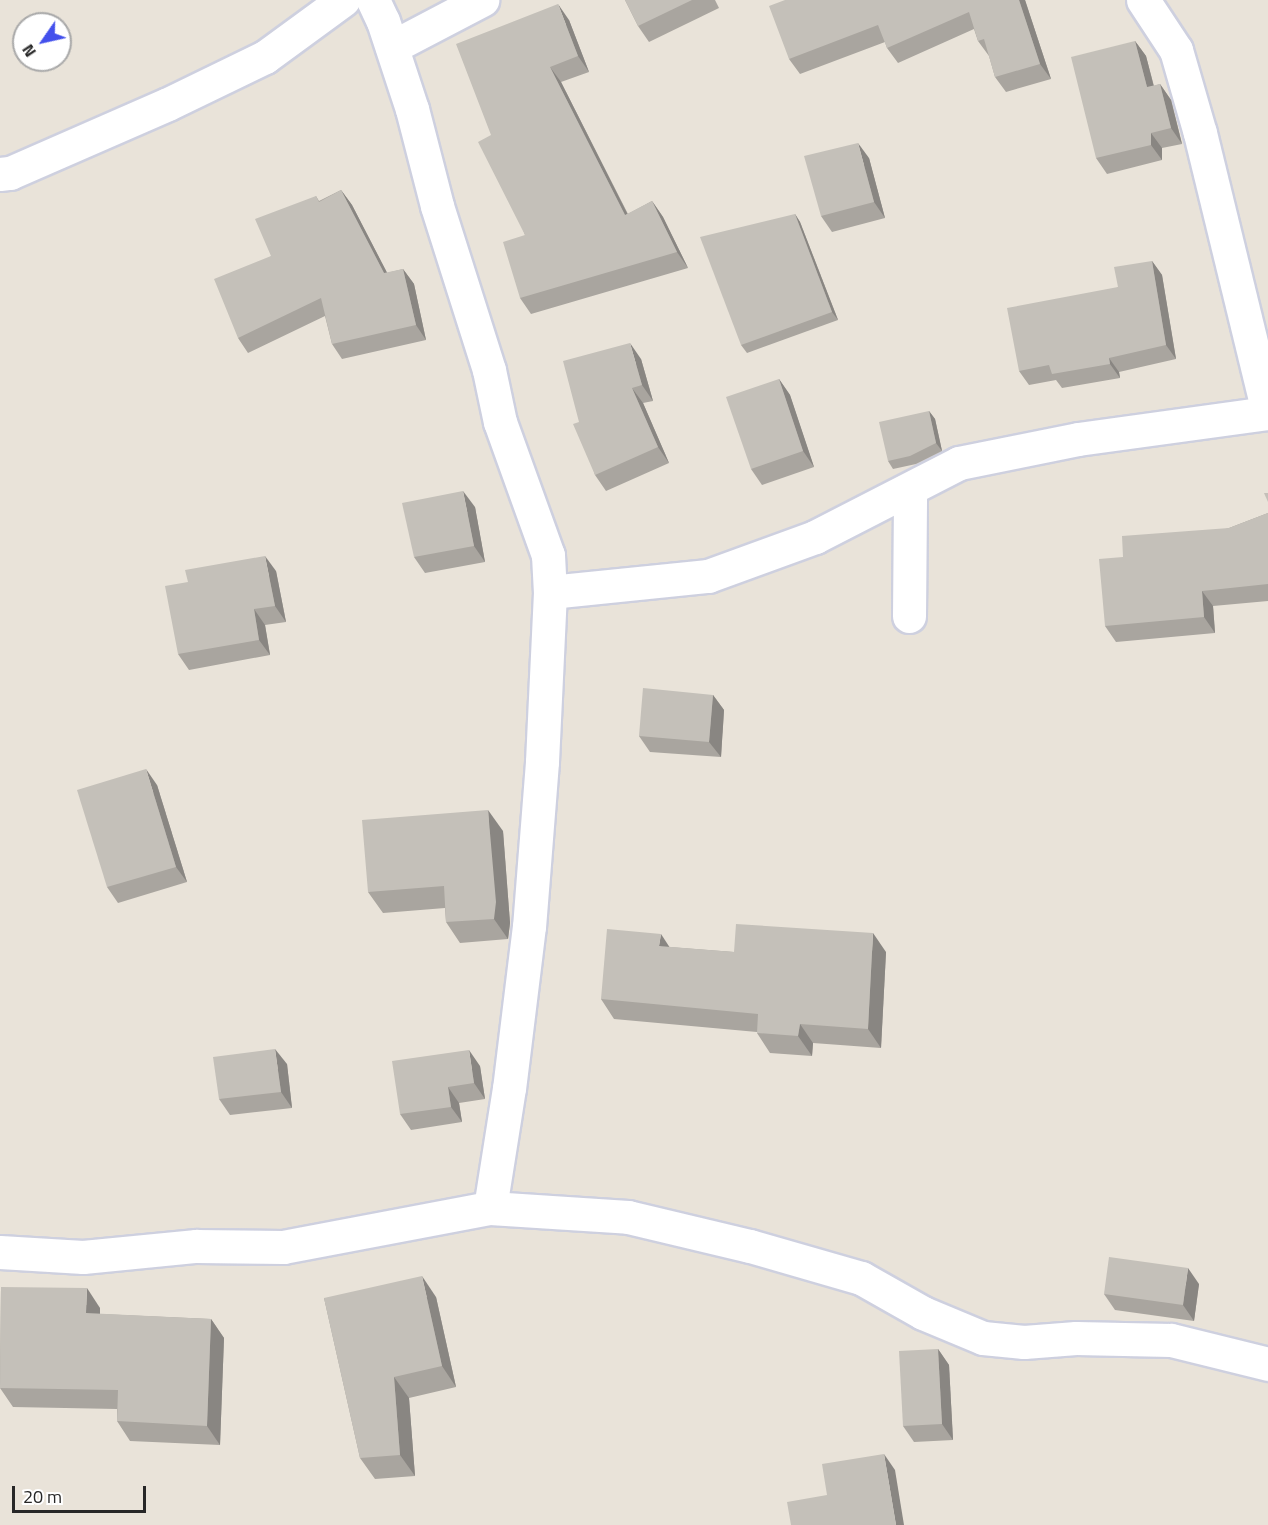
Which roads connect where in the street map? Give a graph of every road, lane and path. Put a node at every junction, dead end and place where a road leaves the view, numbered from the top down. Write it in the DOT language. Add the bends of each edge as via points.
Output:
graph roads {
  1 [pos="343,0"];
  2 [pos="373,0"];
  3 [pos="482,0"];
  4 [pos="1143,0"];
  5 [pos="392,47"];
  6 [pos="0,174"];
  7 [pos="1268,413"];
  8 [pos="910,489"];
  9 [pos="550,592"];
  10 [pos="909,616"];
  11 [pos="490,1208"];
  12 [pos="0,1252"];
  13 [pos="1268,1364"];
  1 -- 6 [label="street" via="265,57 168,104"];
  2 -- 5 [label="street"];
  3 -- 5 [label="street"];
  4 -- 7 [label="street" via="1176,50"];
  5 -- 9 [label="street" via="489,370 500,422 548,555"];
  7 -- 8 [label="street" via="1008,452 959,463"];
  8 -- 9 [label="street" via="814,537 708,576"];
  8 -- 10 [label="street"];
  9 -- 11 [label="street" via="529,926"];
  11 -- 12 [label="street" via="283,1247 196,1246 82,1257"];
  11 -- 13 [label="street" via="628,1217 750,1246 861,1278 923,1313 983,1338 1023,1342 1076,1338 1171,1340"];
}
